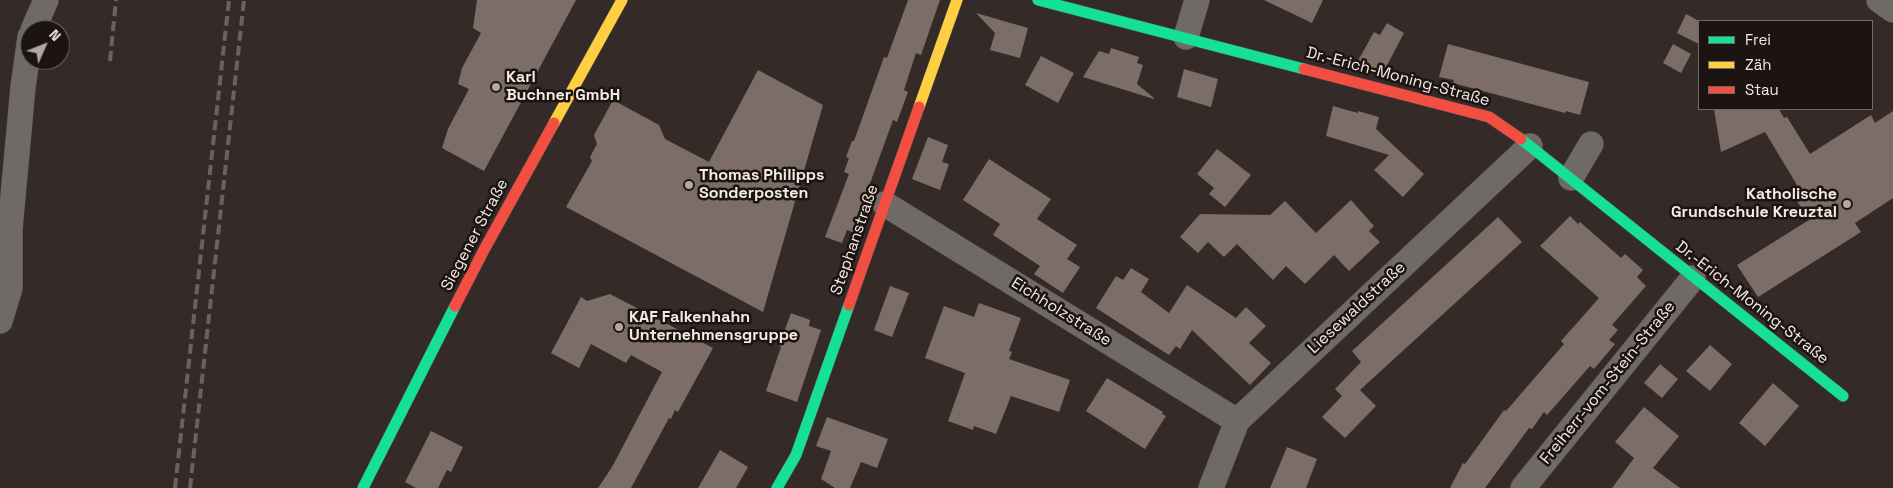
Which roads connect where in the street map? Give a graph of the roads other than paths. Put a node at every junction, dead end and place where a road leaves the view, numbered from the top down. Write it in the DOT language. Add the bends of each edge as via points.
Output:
graph roads {
  1 [pos="46,0"];
  2 [pos="622,0"];
  3 [pos="957,0"];
  4 [pos="1038,0"];
  5 [pos="1197,0"];
  6 [pos="1879,0"];
  7 [pos="1893,10"];
  8 [pos="37,20"];
  9 [pos="1186,37"];
  10 [pos="25,70"];
  11 [pos="1591,144"];
  12 [pos="1530,146"];
  13 [pos="1571,178"];
  14 [pos="885,204"];
  15 [pos="1693,278"];
  16 [pos="0,321"];
  17 [pos="1843,396"];
  18 [pos="1237,421"];
  19 [pos="363,488"];
  20 [pos="777,488"];
  21 [pos="1211,488"];
  22 [pos="1523,488"];
  1 -- 8 [label="street"];
  2 -- 19 [label="street, Siegener Straße" via="485,248"];
  3 -- 14 [label="street, Stephanstraße"];
  4 -- 9 [label="street, Dr.-Erich-Moning-Straße"];
  5 -- 9 [label="street"];
  6 -- 7 [label="street"];
  9 -- 12 [label="street, Dr.-Erich-Moning-Straße" via="1489,117"];
  10 -- 16 [label="street" via="11,220 10,288"];
  11 -- 13 [label="street"];
  12 -- 13 [label="street, Dr.-Erich-Moning-Straße"];
  12 -- 18 [label="street, Liesewaldstraße"];
  13 -- 15 [label="street, Dr.-Erich-Moning-Straße"];
  14 -- 18 [label="street, Eichholzstraße"];
  14 -- 20 [label="street, Stephanstraße" via="796,455"];
  15 -- 17 [label="street, Dr.-Erich-Moning-Straße"];
  15 -- 22 [label="street, Freiherr-vom-Stein-Straße"];
  18 -- 21 [label="street, Liesewaldstraße"];
}
